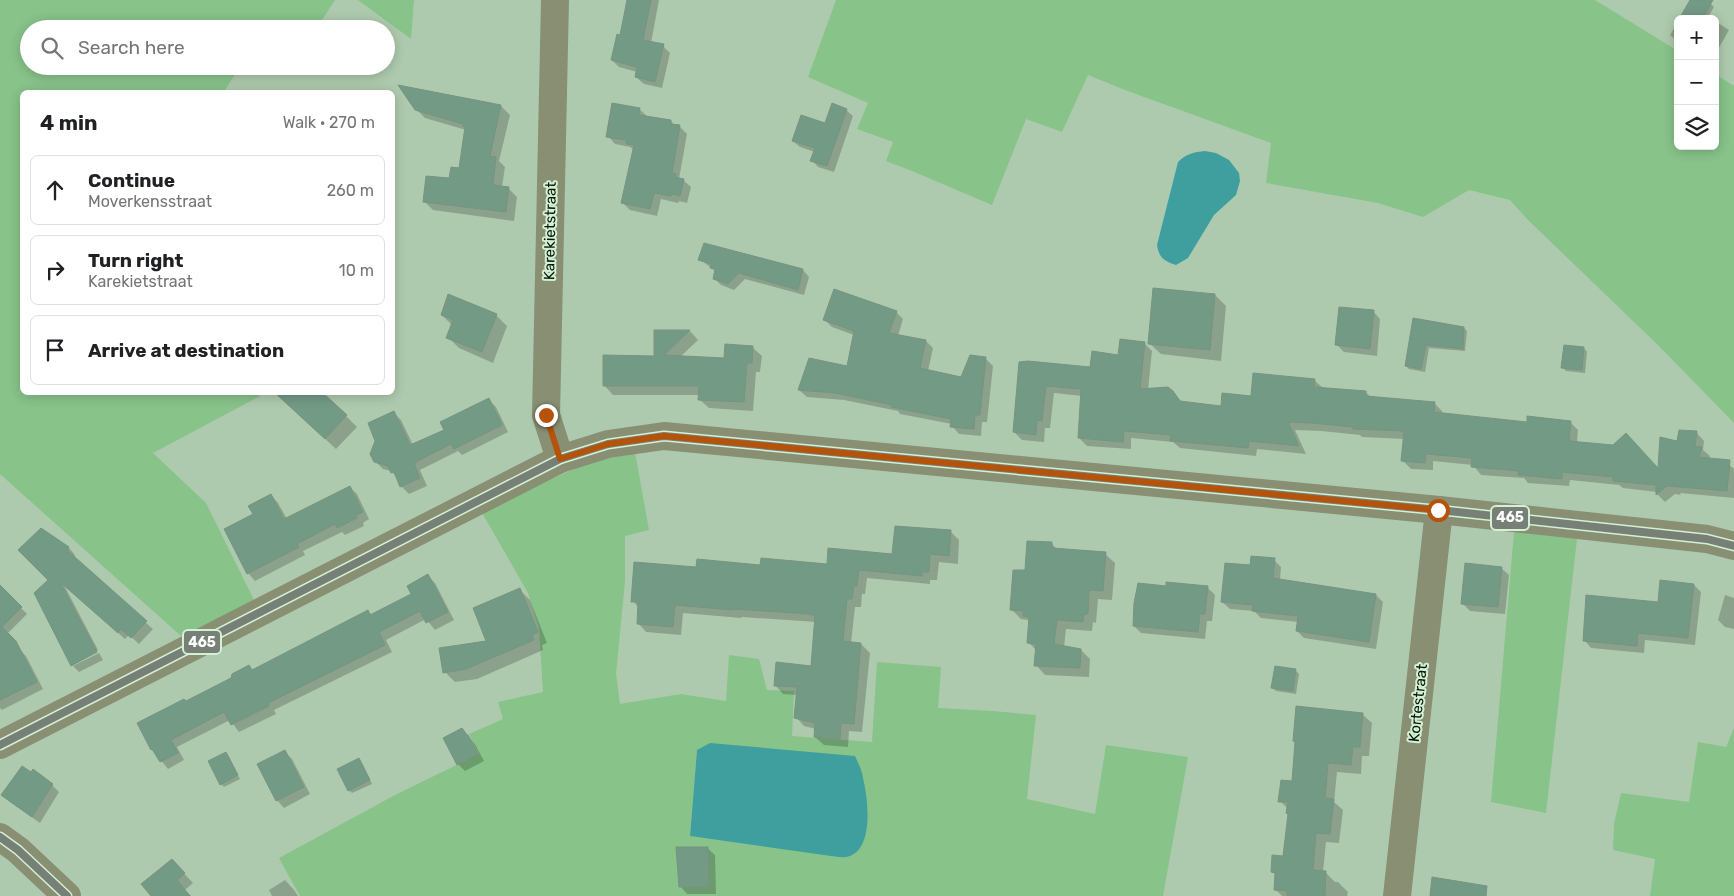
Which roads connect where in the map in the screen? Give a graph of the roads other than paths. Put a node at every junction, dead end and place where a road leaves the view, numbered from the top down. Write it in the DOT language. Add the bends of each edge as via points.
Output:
graph roads {
  1 [pos="555,0"];
  2 [pos="560,459"];
  3 [pos="1438,510"];
  4 [pos="1734,546"];
  5 [pos="0,746"];
  6 [pos="0,837"];
  7 [pos="67,896"];
  8 [pos="1397,896"];
  1 -- 2 [label="street, Karekietstraat" via="546,415"];
  2 -- 3 [label="street" via="608,444 664,436"];
  2 -- 5 [label="street"];
  3 -- 4 [label="street" via="1708,539"];
  3 -- 8 [label="street, Kortestraat"];
  6 -- 7 [label="street"];
}
